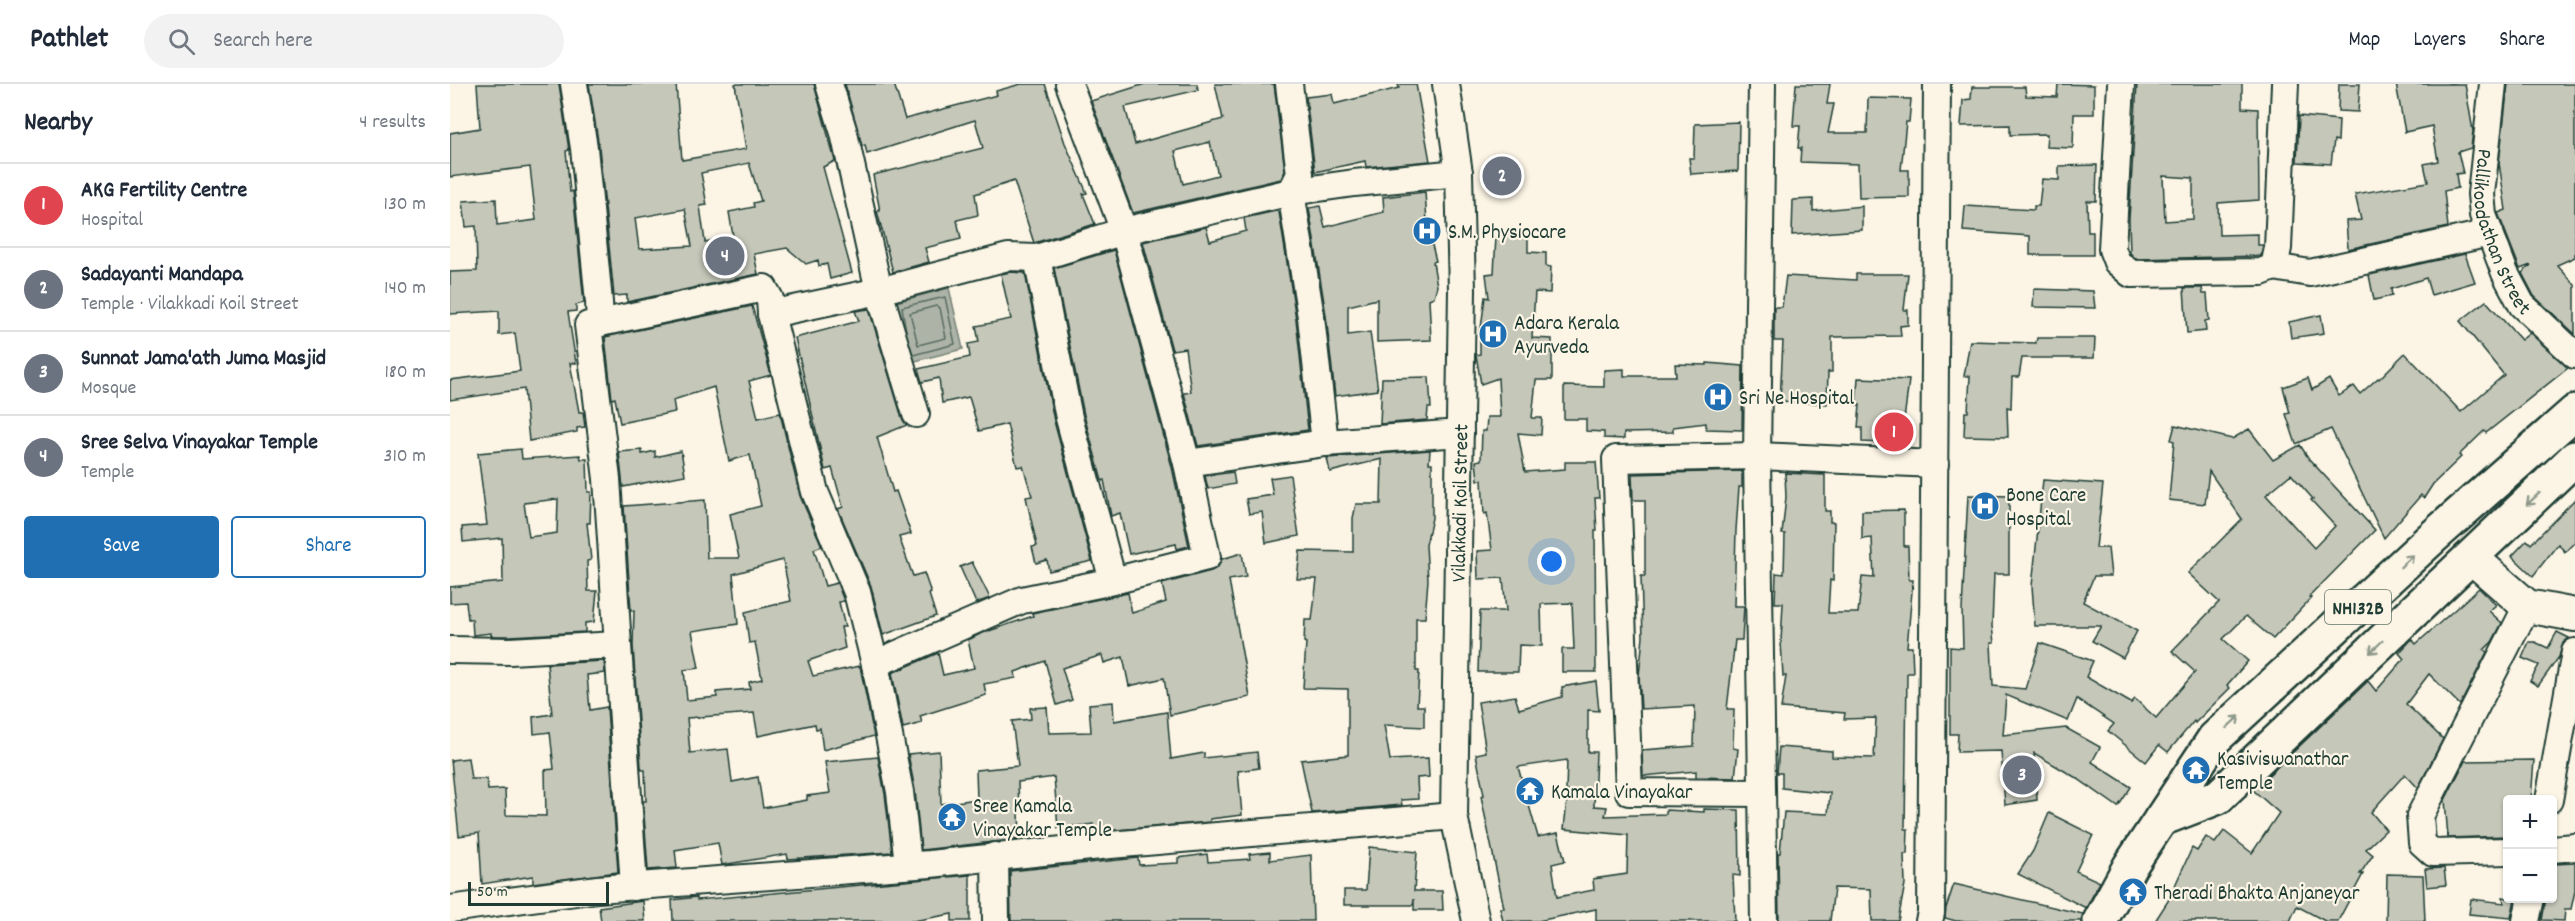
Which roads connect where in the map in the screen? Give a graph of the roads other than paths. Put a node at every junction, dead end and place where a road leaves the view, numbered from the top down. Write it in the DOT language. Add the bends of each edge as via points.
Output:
graph roads {
  1 [pos="574,84"];
  2 [pos="830,84"];
  3 [pos="1069,84"];
  4 [pos="1289,84"];
  5 [pos="1446,84"];
  6 [pos="1762,84"];
  7 [pos="1937,84"];
  8 [pos="2121,84"];
  9 [pos="2286,84"];
  10 [pos="2493,84"];
  11 [pos="1459,173"];
  12 [pos="1291,192"];
  13 [pos="1124,231"];
  14 [pos="2490,233"];
  15 [pos="1036,258"];
  16 [pos="2274,267"];
  17 [pos="879,291"];
  18 [pos="771,314"];
  19 [pos="600,323"];
  20 [pos="2575,354"];
  21 [pos="2575,412"];
  22 [pos="916,414"];
  23 [pos="1460,433"];
  24 [pos="1325,443"];
  25 [pos="1757,456"];
  26 [pos="2575,458"];
  27 [pos="1187,463"];
  28 [pos="1935,464"];
  29 [pos="2471,556"];
  30 [pos="1113,581"];
  31 [pos="2527,606"];
  32 [pos="2575,615"];
  33 [pos="617,645"];
  34 [pos="450,650"];
  35 [pos="2575,652"];
  36 [pos="875,664"];
  37 [pos="1762,793"];
  38 [pos="2550,795"];
  39 [pos="1454,816"];
  40 [pos="2161,819"];
  41 [pos="2575,847"];
  42 [pos="2557,849"];
  43 [pos="2503,851"];
  44 [pos="995,856"];
  45 [pos="908,864"];
  46 [pos="634,887"];
  47 [pos="2529,903"];
  48 [pos="450,909"];
  49 [pos="996,921"];
  50 [pos="1476,921"];
  51 [pos="1764,921"];
  52 [pos="1929,921"];
  53 [pos="2100,921"];
  54 [pos="2526,921"];
  1 -- 19 [label="street" via="584,148"];
  2 -- 17 [label="street"];
  3 -- 13 [label="street"];
  4 -- 12 [label="street" via="1300,174"];
  5 -- 11 [label="street, Vilakkadi Koil Street"];
  6 -- 25 [label="street"];
  7 -- 28 [label="street"];
  8 -- 16 [label="street" via="2112,249 2117,262 2131,274 2261,272"];
  9 -- 16 [label="street"];
  10 -- 14 [label="street, Pallikoodathan Street" via="2481,194"];
  11 -- 12 [label="street"];
  11 -- 23 [label="street, Vilakkadi Koil Street"];
  12 -- 13 [label="street"];
  12 -- 24 [label="street" via="1311,317"];
  13 -- 15 [label="street"];
  13 -- 27 [label="street"];
  14 -- 16 [label="street" via="2310,273"];
  14 -- 20 [label="street, Pallikoodathan Street" via="2522,305"];
  15 -- 17 [label="street" via="1008,256"];
  15 -- 30 [label="street" via="1069,418"];
  17 -- 18 [label="street"];
  17 -- 22 [label="street"];
  18 -- 19 [label="street" via="764,288"];
  18 -- 36 [label="street" via="815,492 857,592"];
  19 -- 33 [label="street" via="588,325 607,479"];
  40 -- 21 [label="highway, NH132B, one-way" via="2214,740"];
  23 -- 24 [label="street"];
  23 -- 39 [label="street, Vilakkadi Koil Street"];
  24 -- 27 [label="street"];
  25 -- 28 [label="street"];
  25 -- 37 [label="street"];
  25 -- 37 [label="street" via="1616,459 1629,792"];
  26 -- 29 [label="highway, NH132B, one-way"];
  27 -- 30 [label="street" via="1207,557"];
  28 -- 52 [label="street"];
  29 -- 31 [label="main road"];
  29 -- 40 [label="highway, NH132B, one-way" via="2218,797"];
  30 -- 36 [label="street" via="1022,600"];
  31 -- 32 [label="main road"];
  31 -- 43 [label="street" via="2420,816 2422,843 2433,853"];
  33 -- 34 [label="street"];
  33 -- 46 [label="street"];
  35 -- 38 [label="street"];
  36 -- 45 [label="street" via="900,792"];
  37 -- 51 [label="street"];
  39 -- 44 [label="street"];
  39 -- 50 [label="street, Vilakkadi Koil Street"];
  40 -- 53 [label="highway, NH132B"];
  41 -- 42 [label="street"];
  44 -- 45 [label="street"];
  44 -- 49 [label="street"];
  45 -- 46 [label="street"];
  46 -- 48 [label="street"];
  47 -- 54 [label="street"];
}
